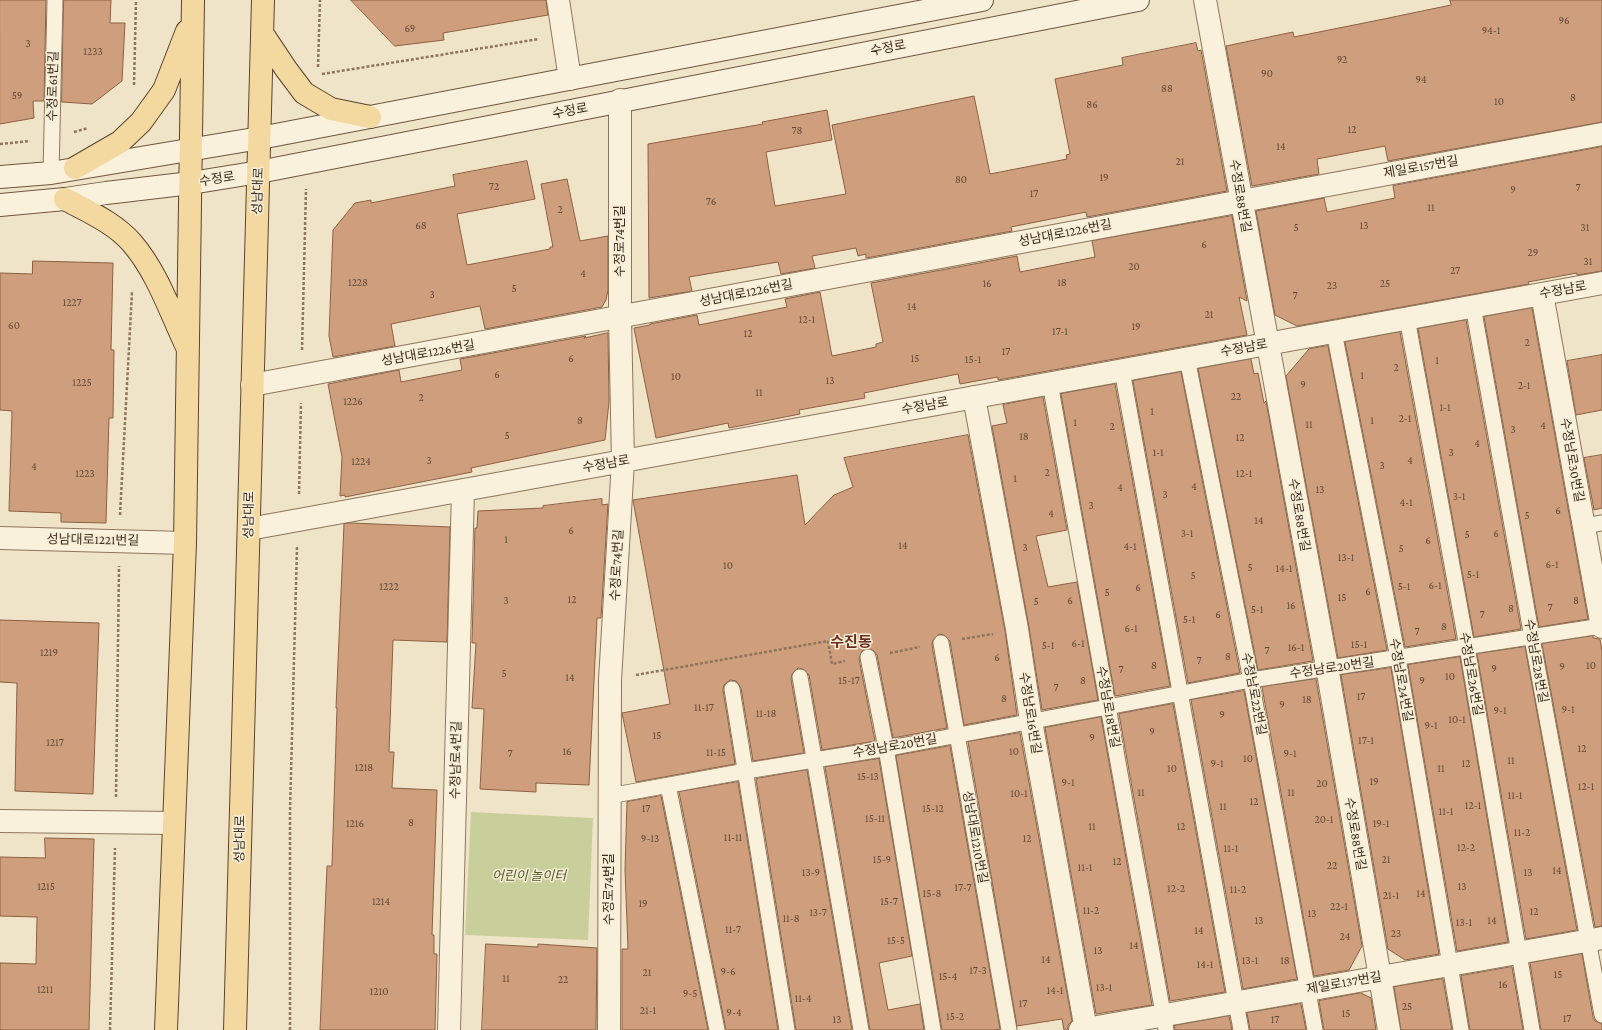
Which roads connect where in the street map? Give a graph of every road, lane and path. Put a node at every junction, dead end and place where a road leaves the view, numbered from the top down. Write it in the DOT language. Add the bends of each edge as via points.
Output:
graph roads {
  1 [pos="55,0"];
  2 [pos="136,0"];
  3 [pos="263,0"];
  4 [pos="320,0"];
  5 [pos="558,0"];
  6 [pos="982,0"];
  7 [pos="1138,0"];
  8 [pos="1205,0"];
  9 [pos="193,8"];
  10 [pos="262,33"];
  11 [pos="563,36"];
  12 [pos="570,79"];
  13 [pos="134,89"];
  14 [pos="620,100"];
  15 [pos="370,117"];
  16 [pos="1602,134"];
  17 [pos="260,138"];
  18 [pos="190,149"];
  19 [pos="76,168"];
  20 [pos="259,172"];
  21 [pos="51,173"];
  22 [pos="0,177"];
  23 [pos="191,183"];
  24 [pos="65,199"];
  25 [pos="1240,200"];
  26 [pos="0,205"];
  27 [pos="1602,283"];
  28 [pos="132,289"];
  29 [pos="1542,294"];
  30 [pos="1473,306"];
  31 [pos="620,317"];
  32 [pos="1407,318"];
  33 [pos="1334,332"];
  34 [pos="1268,344"];
  35 [pos="188,350"];
  36 [pos="1187,358"];
  37 [pos="1122,370"];
  38 [pos="1050,383"];
  39 [pos="252,385"];
  40 [pos="974,397"];
  41 [pos="623,461"];
  42 [pos="463,490"];
  43 [pos="1593,524"];
  44 [pos="249,529"];
  45 [pos="0,538"];
  46 [pos="119,541"];
  47 [pos="185,543"];
  48 [pos="1602,626"];
  49 [pos="1017,629"];
  50 [pos="1532,638"];
  51 [pos="941,643"];
  52 [pos="1467,647"];
  53 [pos="868,657"];
  54 [pos="1398,658"];
  55 [pos="1327,668"];
  56 [pos="800,677"];
  57 [pos="610,680"];
  58 [pos="1251,680"];
  59 [pos="732,689"];
  60 [pos="1181,694"];
  61 [pos="1108,707"];
  62 [pos="1031,721"];
  63 [pos="958,735"];
  64 [pos="886,748"];
  65 [pos="815,760"];
  66 [pos="746,771"];
  67 [pos="668,785"];
  68 [pos="609,796"];
  69 [pos="0,821"];
  70 [pos="116,823"];
  71 [pos="174,824"];
  72 [pos="1595,939"];
  73 [pos="1518,953"];
  74 [pos="1449,965"];
  75 [pos="1380,977"];
  76 [pos="1308,989"];
  77 [pos="1236,1002"];
  78 [pos="1602,1015"];
  79 [pos="1165,1023"];
  80 [pos="110,1030"];
  81 [pos="166,1030"];
  82 [pos="236,1030"];
  83 [pos="449,1030"];
  84 [pos="609,1030"];
  85 [pos="717,1030"];
  86 [pos="787,1030"];
  87 [pos="861,1030"];
  88 [pos="933,1030"];
  89 [pos="1009,1030"];
  90 [pos="1084,1030"];
  91 [pos="1241,1030"];
  92 [pos="1315,1030"];
  93 [pos="1389,1030"];
  94 [pos="1461,1030"];
  95 [pos="1532,1030"];
  1 -- 21 [label="lane, 수정로61번길"];
  2 -- 13 [label="path"];
  3 -- 10 [label="main road, 성남대로"];
  4 -- 11 [label="path" via="318,74"];
  5 -- 11 [label="street"];
  6 -- 12 [label="street"];
  7 -- 14 [label="street, 수정로"];
  8 -- 25 [label="street, 수정로88번길"];
  9 -- 18 [label="main road"];
  9 -- 19 [label="main road" via="164,90 141,122 120,142"];
  10 -- 15 [label="main road" via="304,93 332,109"];
  10 -- 17 [label="main road, 성남대로"];
  11 -- 12 [label="street"];
  12 -- 15 [label="street"];
  14 -- 20 [label="street, 수정로"];
  14 -- 31 [label="street, 수정로74번길"];
  15 -- 17 [label="street"];
  16 -- 25 [label="street, 제일로157번길"];
  17 -- 18 [label="street"];
  17 -- 20 [label="main road, 성남대로"];
  18 -- 19 [label="street"];
  18 -- 23 [label="main road"];
  19 -- 21 [label="street"];
  20 -- 23 [label="street, 수정로"];
  20 -- 39 [label="main road, 성남대로"];
  21 -- 22 [label="street"];
  23 -- 24 [label="street, 수정로"];
  23 -- 35 [label="main road"];
  24 -- 26 [label="street, 수정로"];
  24 -- 35 [label="main road" via="110,224 131,242 150,268"];
  25 -- 31 [label="street, 성남대로1226번길"];
  25 -- 34 [label="street, 수정로88번길"];
  27 -- 29 [label="street, 수정남로"];
  28 -- 46 [label="path"];
  29 -- 30 [label="street, 수정남로"];
  29 -- 43 [label="street, 수정남로30번길"];
  30 -- 32 [label="street, 수정남로"];
  30 -- 50 [label="lane, 수정남로28번길"];
  31 -- 39 [label="street, 성남대로1226번길"];
  31 -- 41 [label="street, 수정로74번길"];
  32 -- 33 [label="street, 수정남로"];
  32 -- 52 [label="lane, 수정남로26번길"];
  33 -- 34 [label="street, 수정남로"];
  33 -- 54 [label="lane, 수정남로24번길"];
  34 -- 36 [label="street, 수정남로"];
  34 -- 55 [label="street, 수정로88번길"];
  35 -- 47 [label="main road"];
  36 -- 37 [label="street, 수정남로"];
  36 -- 58 [label="lane, 수정남로22번길"];
  37 -- 38 [label="street, 수정남로"];
  37 -- 60 [label="lane"];
  38 -- 40 [label="street, 수정남로"];
  38 -- 61 [label="lane, 수정남로18번길"];
  39 -- 44 [label="main road, 성남대로"];
  40 -- 41 [label="street, 수정남로"];
  40 -- 49 [label="street, 수정남로16번길"];
  41 -- 42 [label="street, 수정남로"];
  41 -- 57 [label="street, 수정로74번길"];
  42 -- 44 [label="street, 수정남로"];
  42 -- 83 [label="street, 수정남로4번길"];
  43 -- 48 [label="street, 수정남로30번길"];
  44 -- 82 [label="main road, 성남대로"];
  45 -- 46 [label="street, 성남대로1221번길"];
  46 -- 47 [label="street, 성남대로1221번길"];
  46 -- 70 [label="path"];
  47 -- 71 [label="main road"];
  48 -- 50 [label="lane, 수정남로20번길"];
  49 -- 51 [label="path"];
  49 -- 62 [label="street, 수정남로16번길"];
  50 -- 52 [label="lane, 수정남로20번길"];
  50 -- 72 [label="lane, 수정남로28번길"];
  51 -- 53 [label="path"];
  51 -- 63 [label="lane, 성남대로1210번길"];
  52 -- 54 [label="lane, 수정남로20번길"];
  52 -- 73 [label="lane, 수정남로26번길"];
  53 -- 57 [label="path" via="832,664 828,640"];
  53 -- 64 [label="lane"];
  54 -- 55 [label="lane, 수정남로20번길"];
  54 -- 74 [label="lane, 수정남로24번길"];
  55 -- 58 [label="lane, 수정남로20번길"];
  55 -- 75 [label="street, 수정로88번길"];
  56 -- 65 [label="lane"];
  57 -- 68 [label="street, 수정로74번길"];
  58 -- 60 [label="lane, 수정남로20번길"];
  58 -- 76 [label="lane, 수정남로22번길"];
  59 -- 66 [label="lane"];
  60 -- 61 [label="lane, 수정남로20번길"];
  60 -- 77 [label="lane"];
  61 -- 62 [label="lane, 수정남로20번길"];
  61 -- 79 [label="lane, 수정남로18번길"];
  62 -- 63 [label="lane, 수정남로20번길"];
  62 -- 90 [label="street, 수정남로16번길"];
  63 -- 64 [label="lane, 수정남로20번길"];
  63 -- 89 [label="lane, 성남대로1210번길"];
  64 -- 65 [label="lane, 수정남로20번길"];
  64 -- 88 [label="lane"];
  65 -- 66 [label="lane, 수정남로20번길"];
  65 -- 87 [label="lane"];
  66 -- 67 [label="lane, 수정남로20번길"];
  66 -- 86 [label="lane"];
  67 -- 68 [label="lane, 수정남로20번길"];
  67 -- 85 [label="lane"];
  68 -- 84 [label="street, 수정로74번길"];
  69 -- 70 [label="street"];
  70 -- 71 [label="street"];
  70 -- 80 [label="path"];
  71 -- 81 [label="main road"];
  72 -- 73 [label="street, 제일로137번길"];
  72 -- 78 [label="lane, 수정남로28번길"];
  73 -- 74 [label="street, 제일로137번길"];
  73 -- 95 [label="lane, 수정남로26번길"];
  74 -- 75 [label="street, 제일로137번길"];
  74 -- 94 [label="lane, 수정남로24번길"];
  75 -- 76 [label="street, 제일로137번길"];
  75 -- 93 [label="street, 수정로88번길"];
  76 -- 77 [label="street, 제일로137번길"];
  76 -- 92 [label="lane, 수정남로22번길"];
  77 -- 79 [label="street, 제일로137번길"];
  77 -- 91 [label="lane"];
  79 -- 90 [label="street, 제일로137번길"];
}
